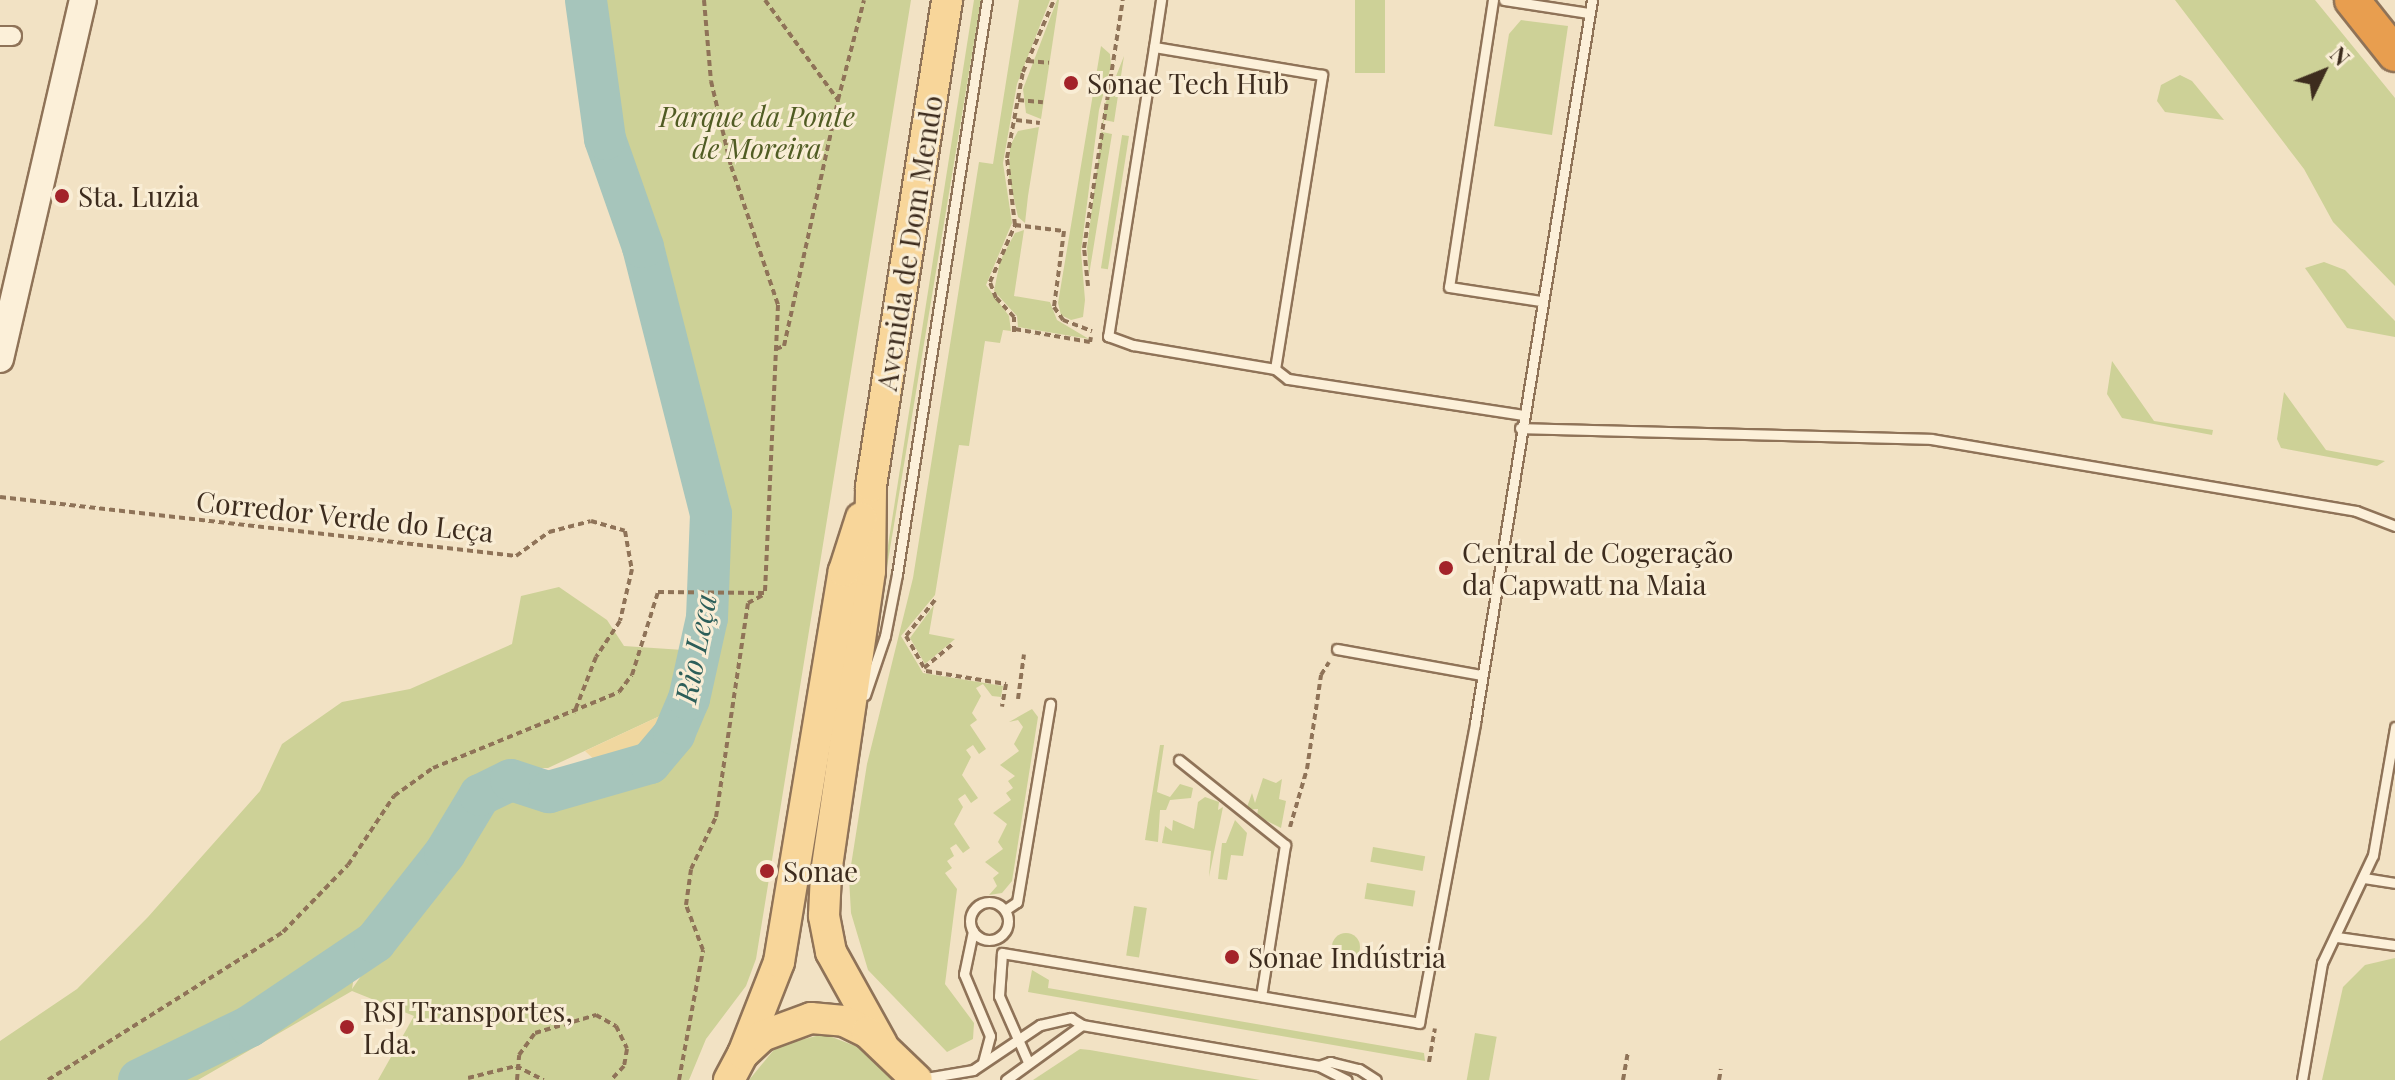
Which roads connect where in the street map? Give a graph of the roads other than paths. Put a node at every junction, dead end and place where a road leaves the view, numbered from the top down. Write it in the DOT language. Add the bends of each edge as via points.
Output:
graph roads {
  1 [pos="83,0"];
  2 [pos="947,0"];
  3 [pos="987,0"];
  4 [pos="1161,0"];
  5 [pos="1493,0"];
  6 [pos="1504,0"];
  7 [pos="1592,0"];
  8 [pos="2352,0"];
  9 [pos="1589,13"];
  10 [pos="1154,47"];
  11 [pos="2395,54"];
  12 [pos="1541,301"];
  13 [pos="0,359"];
  14 [pos="1275,369"];
  15 [pos="1522,415"];
  16 [pos="1520,428"];
  17 [pos="871,486"];
  18 [pos="2395,526"];
  19 [pos="1337,649"];
  20 [pos="1482,675"];
  21 [pos="1050,704"];
  22 [pos="848,726"];
  23 [pos="2395,727"];
  24 [pos="1179,760"];
  25 [pos="2364,878"];
  26 [pos="2395,883"];
  27 [pos="1005,910"];
  28 [pos="973,931"];
  29 [pos="2337,937"];
  30 [pos="999,938"];
  31 [pos="2395,945"];
  32 [pos="1002,953"];
  33 [pos="1261,996"];
  34 [pos="1082,1025"];
  35 [pos="1017,1039"];
  36 [pos="882,1044"];
  37 [pos="1028,1062"];
  38 [pos="983,1063"];
  39 [pos="1319,1066"];
  40 [pos="736,1067"];
  41 [pos="917,1080"];
  42 [pos="1006,1080"];
  43 [pos="1347,1080"];
  44 [pos="1376,1080"];
  45 [pos="2302,1080"];
  1 -- 13 [label="main road"];
  2 -- 17 [label="main road, Avenida de Dom Mendo"];
  3 -- 22 [label="lane" via="897,574 885,636"];
  4 -- 10 [label="lane"];
  5 -- 12 [label="lane" via="1449,287"];
  6 -- 9 [label="lane"];
  7 -- 9 [label="lane"];
  8 -- 11 [label="highway"];
  9 -- 12 [label="lane"];
  10 -- 14 [label="lane" via="1108,336"];
  10 -- 14 [label="lane" via="1322,75"];
  12 -- 15 [label="lane"];
  14 -- 15 [label="lane" via="1288,379"];
  15 -- 16 [label="lane"];
  16 -- 18 [label="lane" via="1931,439 2356,511"];
  16 -- 20 [label="lane"];
  17 -- 22 [label="main road, Avenida de Dom Mendo" via="870,571"];
  17 -- 40 [label="main road, Avenida de Dom Mendo" via="844,571 779,962"];
  19 -- 20 [label="lane"];
  20 -- 33 [label="lane" via="1419,1023"];
  21 -- 27 [label="lane" via="1017,902"];
  22 -- 36 [label="main road, Avenida de Dom Mendo" via="824,916 831,952"];
  23 -- 25 [label="lane" via="2373,855"];
  24 -- 33 [label="lane" via="1285,845"];
  25 -- 26 [label="lane"];
  25 -- 29 [label="lane"];
  27 -- 28 [label="lane" via="994,903 981,904 972,913"];
  27 -- 30 [label="lane" via="1007,928"];
  28 -- 30 [label="lane" via="982,939"];
  28 -- 38 [label="lane" via="964,974 990,1036"];
  29 -- 31 [label="lane"];
  29 -- 45 [label="lane" via="2322,963"];
  30 -- 32 [label="lane"];
  32 -- 33 [label="lane"];
  32 -- 35 [label="lane" via="999,996"];
  34 -- 35 [label="lane" via="1071,1018 1053,1021"];
  34 -- 37 [label="lane"];
  34 -- 39 [label="lane"];
  35 -- 37 [label="lane"];
  35 -- 38 [label="lane"];
  36 -- 40 [label="main road" via="844,1021 811,1018 773,1029"];
  36 -- 41 [label="main road"];
  37 -- 42 [label="lane"];
  38 -- 41 [label="lane"];
  39 -- 43 [label="lane"];
  39 -- 44 [label="lane" via="1330,1062 1359,1069"];
}
